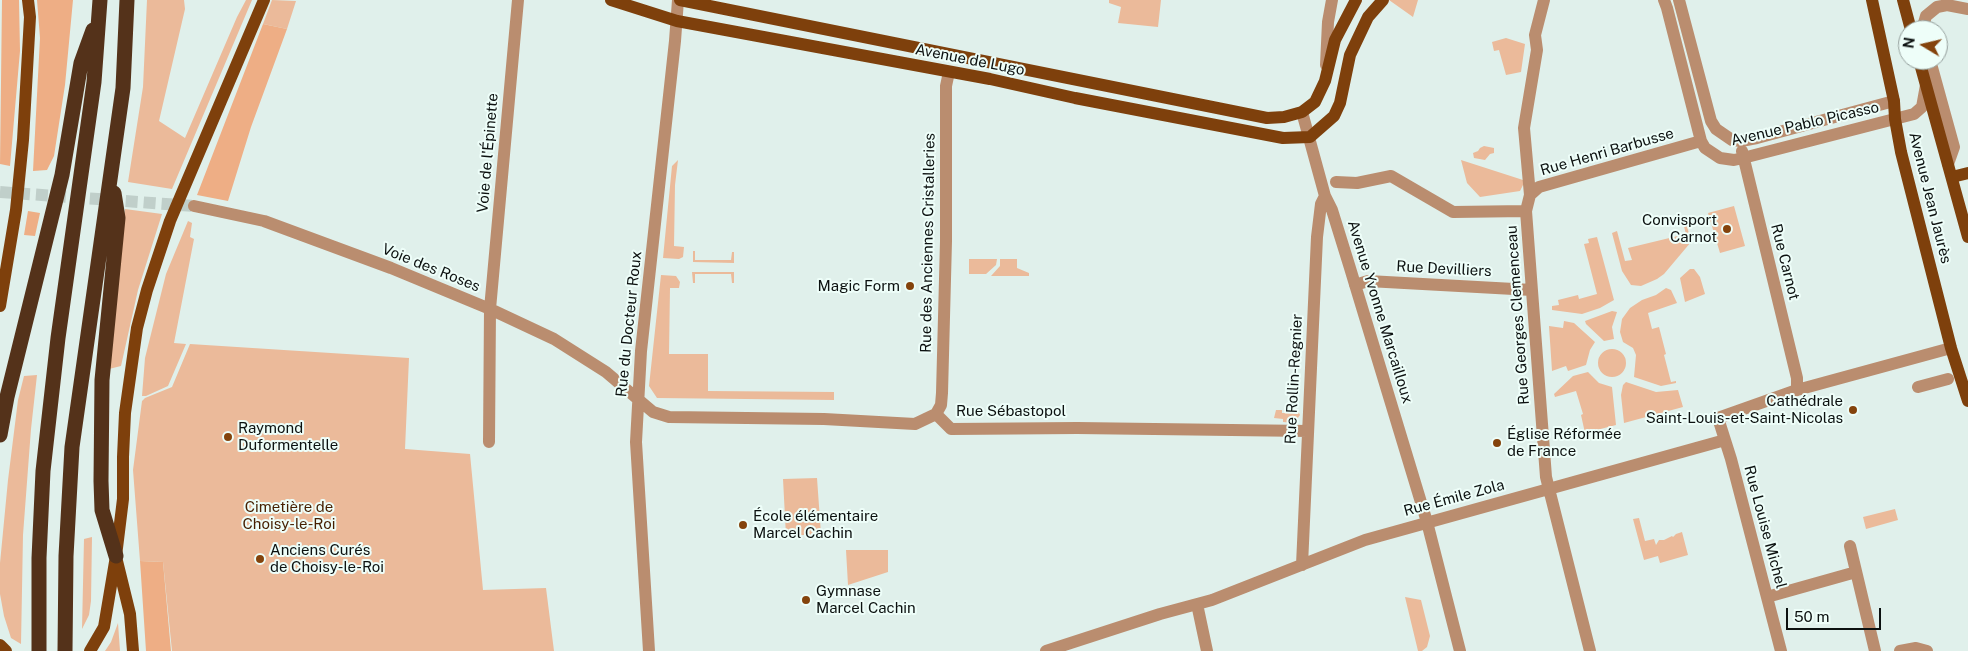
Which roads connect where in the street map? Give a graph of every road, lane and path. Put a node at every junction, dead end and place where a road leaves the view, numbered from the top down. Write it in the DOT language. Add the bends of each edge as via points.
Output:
graph roads {
  1 [pos="28,0"];
  2 [pos="128,0"];
  3 [pos="264,0"];
  4 [pos="518,0"];
  5 [pos="610,0"];
  6 [pos="679,0"];
  7 [pos="1332,0"];
  8 [pos="1356,0"];
  9 [pos="1382,0"];
  10 [pos="1544,0"];
  11 [pos="1664,0"];
  12 [pos="1679,0"];
  13 [pos="1872,0"];
  14 [pos="1903,0"];
  15 [pos="100,5"];
  16 [pos="1968,10"];
  17 [pos="1908,20"];
  18 [pos="1925,20"];
  19 [pos="677,22"];
  20 [pos="1922,70"];
  21 [pos="1933,70"];
  22 [pos="950,72"];
  23 [pos="1325,81"];
  24 [pos="1926,83"];
  25 [pos="1894,101"];
  26 [pos="1302,112"];
  27 [pos="1895,119"];
  28 [pos="1310,137"];
  29 [pos="1701,141"];
  30 [pos="1741,141"];
  31 [pos="1743,158"];
  32 [pos="1948,164"];
  33 [pos="1968,172"];
  34 [pos="1952,177"];
  35 [pos="1336,182"];
  36 [pos="1530,195"];
  37 [pos="1325,196"];
  38 [pos="194,206"];
  39 [pos="1526,211"];
  40 [pos="112,217"];
  41 [pos="1968,237"];
  42 [pos="1355,286"];
  43 [pos="1532,290"];
  44 [pos="0,306"];
  45 [pos="490,309"];
  46 [pos="1951,348"];
  47 [pos="1948,379"];
  48 [pos="1918,387"];
  49 [pos="1797,390"];
  50 [pos="638,399"];
  51 [pos="1968,401"];
  52 [pos="936,414"];
  53 [pos="1308,431"];
  54 [pos="0,435"];
  55 [pos="1725,440"];
  56 [pos="489,442"];
  57 [pos="1548,490"];
  58 [pos="1432,521"];
  59 [pos="1850,546"];
  60 [pos="116,556"];
  61 [pos="1302,565"];
  62 [pos="1856,572"];
  63 [pos="1767,597"];
  64 [pos="1197,604"];
  65 [pos="38,643"];
  66 [pos="0,644"];
  67 [pos="6,651"];
  68 [pos="65,651"];
  69 [pos="90,651"];
  70 [pos="133,651"];
  71 [pos="649,651"];
  72 [pos="1046,651"];
  73 [pos="1207,651"];
  74 [pos="1460,651"];
  75 [pos="1590,651"];
  76 [pos="1781,651"];
  77 [pos="1875,651"];
  78 [pos="1900,651"];
  79 [pos="1927,651"];
  1 -- 44 [label="main road" via="28,80 20,172"];
  2 -- 40 [label="highway" via="123,88 112,178"];
  3 -- 60 [label="main road" via="170,221 146,290 131,365 124,440 123,499"];
  4 -- 45 [label="street, Voie de l'Épinette"];
  5 -- 19 [label="main road, Avenue de Lugo"];
  6 -- 19 [label="street, Rue du Docteur Roux"];
  6 -- 26 [label="main road, Avenue de Lugo" via="1267,118"];
  7 -- 23 [label="street"];
  8 -- 23 [label="main road" via="1335,40"];
  9 -- 28 [label="main road" via="1368,17 1350,55 1340,103 1334,116"];
  10 -- 36 [label="street" via="1535,35 1538,50 1524,128"];
  11 -- 29 [label="street"];
  12 -- 30 [label="street, Avenue Pablo Picasso" via="1711,121 1723,135"];
  13 -- 25 [label="main road, Avenue Jean Jaurès"];
  14 -- 17 [label="main road"];
  15 -- 54 [label="highway" via="82,63 62,175"];
  15 -- 65 [label="highway" via="94,82 43,471"];
  16 -- 18 [label="street" via="1947,5 1937,7"];
  19 -- 22 [label="main road, Avenue de Lugo"];
  19 -- 50 [label="street, Rue du Docteur Roux"];
  20 -- 24 [label="main road, Avenue Jean Jaurès"];
  21 -- 32 [label="street, Avenue Jean Jaurès" via="1954,148"];
  22 -- 28 [label="main road, Avenue de Lugo" via="1283,138"];
  22 -- 52 [label="street, Rue des Anciennes Cristalleries" via="946,86 942,393"];
  23 -- 26 [label="main road" via="1315,102"];
  24 -- 27 [label="street, Avenue Pablo Picasso" via="1922,107 1914,114"];
  24 -- 32 [label="main road, Avenue Jean Jaurès"];
  25 -- 27 [label="main road, Avenue Jean Jaurès"];
  25 -- 30 [label="street, Avenue Pablo Picasso"];
  26 -- 28 [label="street, Avenue Yvonne Marcailloux"];
  27 -- 31 [label="street, Avenue Pablo Picasso"];
  27 -- 46 [label="main road, Avenue Jean Jaurès"];
  28 -- 37 [label="street, Avenue Yvonne Marcailloux"];
  29 -- 31 [label="street, Avenue Pablo Picasso" via="1705,148 1720,158"];
  29 -- 36 [label="street, Rue Henri Barbusse" via="1539,187"];
  30 -- 31 [label="street, Rue Carnot"];
  31 -- 49 [label="street, Rue Carnot" via="1797,378"];
  32 -- 34 [label="main road, Avenue Jean Jaurès"];
  33 -- 34 [label="main road"];
  34 -- 41 [label="main road, Avenue Jean Jaurès"];
  35 -- 39 [label="street" via="1358,183 1390,176 1453,212"];
  36 -- 39 [label="street, Rue Henri Barbusse"];
  37 -- 42 [label="street, Avenue Yvonne Marcailloux"];
  37 -- 53 [label="street, Rue Rollin-Regnier" via="1317,237"];
  38 -- 45 [label="street, Voie des Roses" via="264,222 391,268"];
  39 -- 43 [label="street, Rue Georges Clemenceau"];
  40 -- 60 [label="highway" via="102,380 101,481 102,510"];
  40 -- 68 [label="highway" via="72,447 66,547"];
  42 -- 43 [label="street, Rue Devilliers" via="1368,281"];
  42 -- 58 [label="street, Avenue Yvonne Marcailloux"];
  43 -- 57 [label="street, Rue Georges Clemenceau"];
  45 -- 50 [label="street, Voie des Roses" via="554,339 606,372"];
  45 -- 56 [label="street, Voie de l'Épinette"];
  46 -- 49 [label="street"];
  46 -- 51 [label="main road, Avenue Jean Jaurès"];
  47 -- 48 [label="street"];
  49 -- 55 [label="street, Rue Louise Michel" via="1718,418"];
  50 -- 52 [label="street, Rue Sébastopol" via="653,412 669,417 915,424"];
  50 -- 71 [label="street, Rue du Docteur Roux" via="636,442"];
  52 -- 53 [label="street, Rue Sébastopol" via="951,429"];
  53 -- 61 [label="street, Rue Rollin-Regnier"];
  55 -- 57 [label="street, Rue Émile Zola"];
  55 -- 63 [label="street, Rue Louise Michel"];
  57 -- 58 [label="street, Rue Émile Zola"];
  57 -- 75 [label="street, Rue Georges Clemenceau"];
  58 -- 61 [label="street, Rue Émile Zola" via="1365,540"];
  58 -- 74 [label="street, Avenue Yvonne Marcailloux"];
  59 -- 62 [label="street"];
  60 -- 69 [label="main road" via="104,627"];
  60 -- 70 [label="main road" via="130,614"];
  61 -- 64 [label="street, Rue Émile Zola"];
  62 -- 63 [label="street"];
  62 -- 77 [label="street"];
  63 -- 76 [label="street, Rue Louise Michel"];
  64 -- 72 [label="street, Rue Émile Zola"];
  64 -- 73 [label="street"];
  66 -- 67 [label="main road"];
  78 -- 79 [label="street" via="1916,648"];
}
